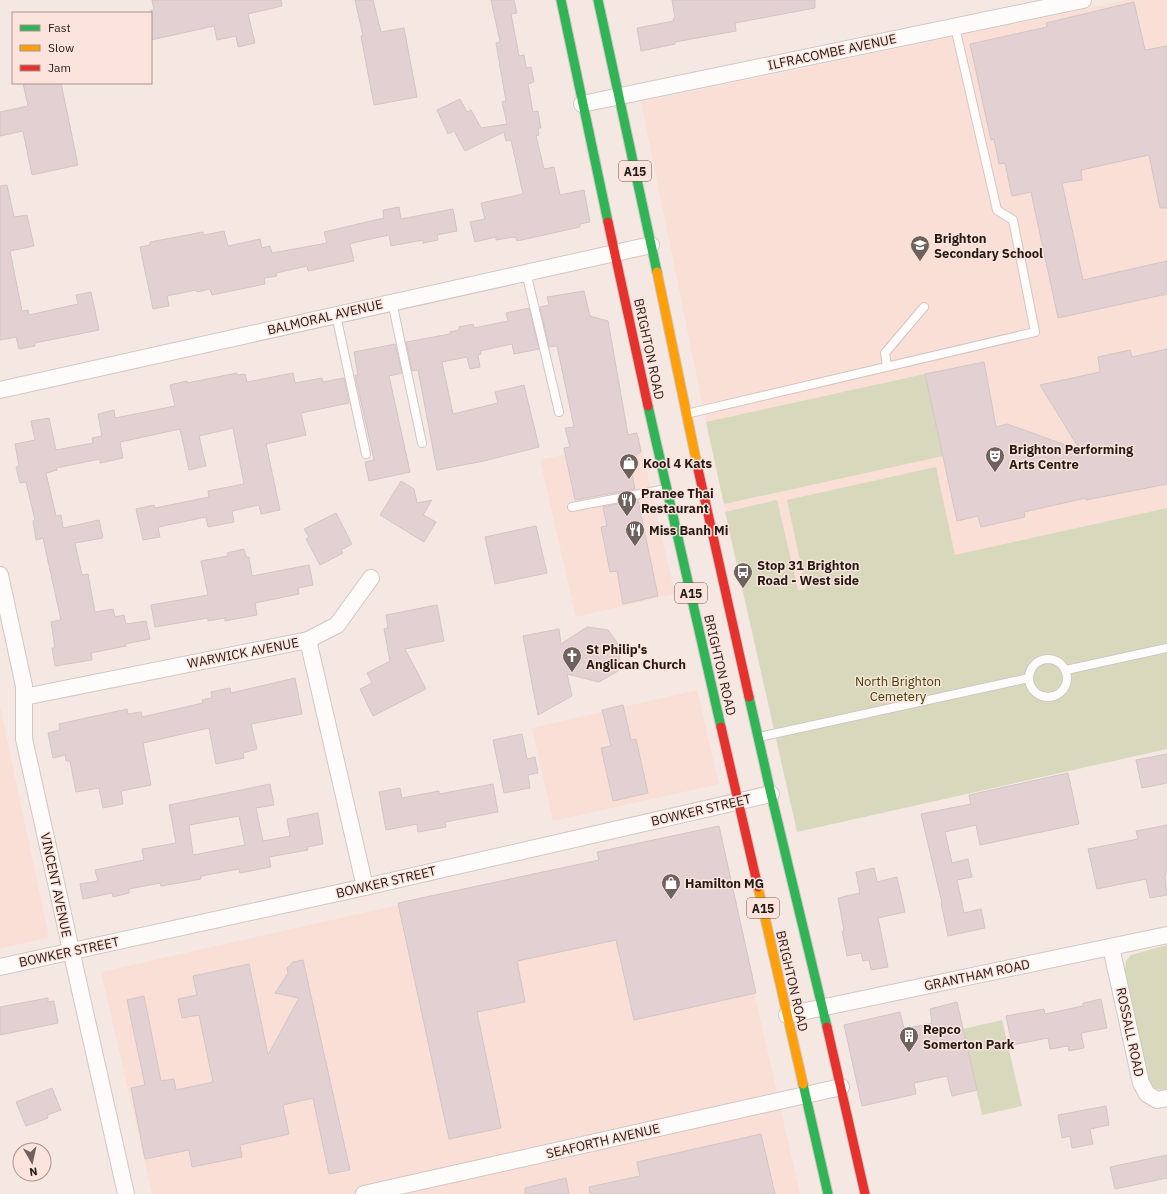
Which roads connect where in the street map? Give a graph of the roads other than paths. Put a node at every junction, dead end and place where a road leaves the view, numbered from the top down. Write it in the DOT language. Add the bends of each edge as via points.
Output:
graph roads {
  1 [pos="561,0"];
  2 [pos="598,0"];
  3 [pos="1075,1"];
  4 [pos="955,26"];
  5 [pos="618,96"];
  6 [pos="582,104"];
  7 [pos="651,245"];
  8 [pos="614,253"];
  9 [pos="526,272"];
  10 [pos="392,302"];
  11 [pos="924,307"];
  12 [pos="336,315"];
  13 [pos="887,366"];
  14 [pos="0,390"];
  15 [pos="559,412"];
  16 [pos="686,414"];
  17 [pos="422,443"];
  18 [pos="366,454"];
  19 [pos="667,489"];
  20 [pos="572,507"];
  21 [pos="0,575"];
  22 [pos="370,578"];
  23 [pos="308,640"];
  24 [pos="1167,648"];
  25 [pos="1066,670"];
  26 [pos="1029,678"];
  27 [pos="24,697"];
  28 [pos="758,737"];
  29 [pos="771,794"];
  30 [pos="738,801"];
  31 [pos="366,887"];
  32 [pos="1167,935"];
  33 [pos="1111,947"];
  34 [pos="71,952"];
  35 [pos="0,967"];
  36 [pos="822,1007"];
  37 [pos="787,1015"];
  38 [pos="841,1087"];
  39 [pos="806,1095"];
  40 [pos="1167,1098"];
  41 [pos="126,1194"];
  42 [pos="364,1194"];
  43 [pos="828,1194"];
  44 [pos="865,1194"];
  1 -- 6 [label="main road, BRIGHTON ROAD / A15"];
  2 -- 5 [label="main road, BRIGHTON ROAD / A15"];
  3 -- 4 [label="street, ILFRACOMBE AVENUE"];
  4 -- 5 [label="street, ILFRACOMBE AVENUE"];
  4 -- 13 [label="lane" via="997,210 1013,220 1035,332"];
  5 -- 6 [label="street, ILFRACOMBE AVENUE"];
  5 -- 7 [label="main road, BRIGHTON ROAD / A15"];
  6 -- 8 [label="main road, BRIGHTON ROAD / A15"];
  7 -- 8 [label="street, BALMORAL AVENUE"];
  7 -- 16 [label="main road, BRIGHTON ROAD / A15"];
  8 -- 9 [label="street, BALMORAL AVENUE"];
  8 -- 19 [label="main road, BRIGHTON ROAD / A15"];
  9 -- 10 [label="street, BALMORAL AVENUE"];
  9 -- 15 [label="lane"];
  10 -- 12 [label="street, BALMORAL AVENUE"];
  10 -- 17 [label="lane"];
  11 -- 13 [label="lane" via="885,353"];
  12 -- 14 [label="street, BALMORAL AVENUE"];
  12 -- 18 [label="lane"];
  13 -- 16 [label="lane"];
  16 -- 28 [label="main road, BRIGHTON ROAD / A15"];
  19 -- 20 [label="lane"];
  19 -- 30 [label="main road, BRIGHTON ROAD / A15"];
  21 -- 27 [label="street, VINCENT AVENUE" via="24,686"];
  22 -- 23 [label="street" via="337,625"];
  23 -- 27 [label="street, WARWICK AVENUE"];
  23 -- 31 [label="street, WARWICK AVENUE"];
  24 -- 25 [label="lane"];
  25 -- 26 [label="lane" via="1057,661 1044,659 1033,666"];
  25 -- 26 [label="lane" via="1065,688 1055,696 1043,697 1037,694"];
  26 -- 28 [label="lane"];
  27 -- 34 [label="street, VINCENT AVENUE" via="24,739"];
  28 -- 29 [label="main road, BRIGHTON ROAD / A15"];
  29 -- 30 [label="street, BOWKER STREET"];
  29 -- 36 [label="main road, BRIGHTON ROAD / A15"];
  30 -- 31 [label="street, BOWKER STREET"];
  30 -- 37 [label="main road, BRIGHTON ROAD / A15"];
  31 -- 34 [label="street, BOWKER STREET"];
  32 -- 33 [label="street, GRANTHAM ROAD"];
  33 -- 36 [label="street, GRANTHAM ROAD"];
  33 -- 40 [label="street, ROSSALL ROAD" via="1141,1083 1148,1094 1157,1100"];
  34 -- 35 [label="street, BOWKER STREET"];
  34 -- 41 [label="street, VINCENT AVENUE"];
  36 -- 37 [label="street, GRANTHAM ROAD"];
  36 -- 38 [label="main road, BRIGHTON ROAD / A15"];
  37 -- 39 [label="main road, BRIGHTON ROAD / A15"];
  38 -- 39 [label="street, SEAFORTH AVENUE"];
  38 -- 44 [label="main road, BRIGHTON ROAD / A15"];
  39 -- 42 [label="street, SEAFORTH AVENUE"];
  39 -- 43 [label="main road, BRIGHTON ROAD / A15"];
}
